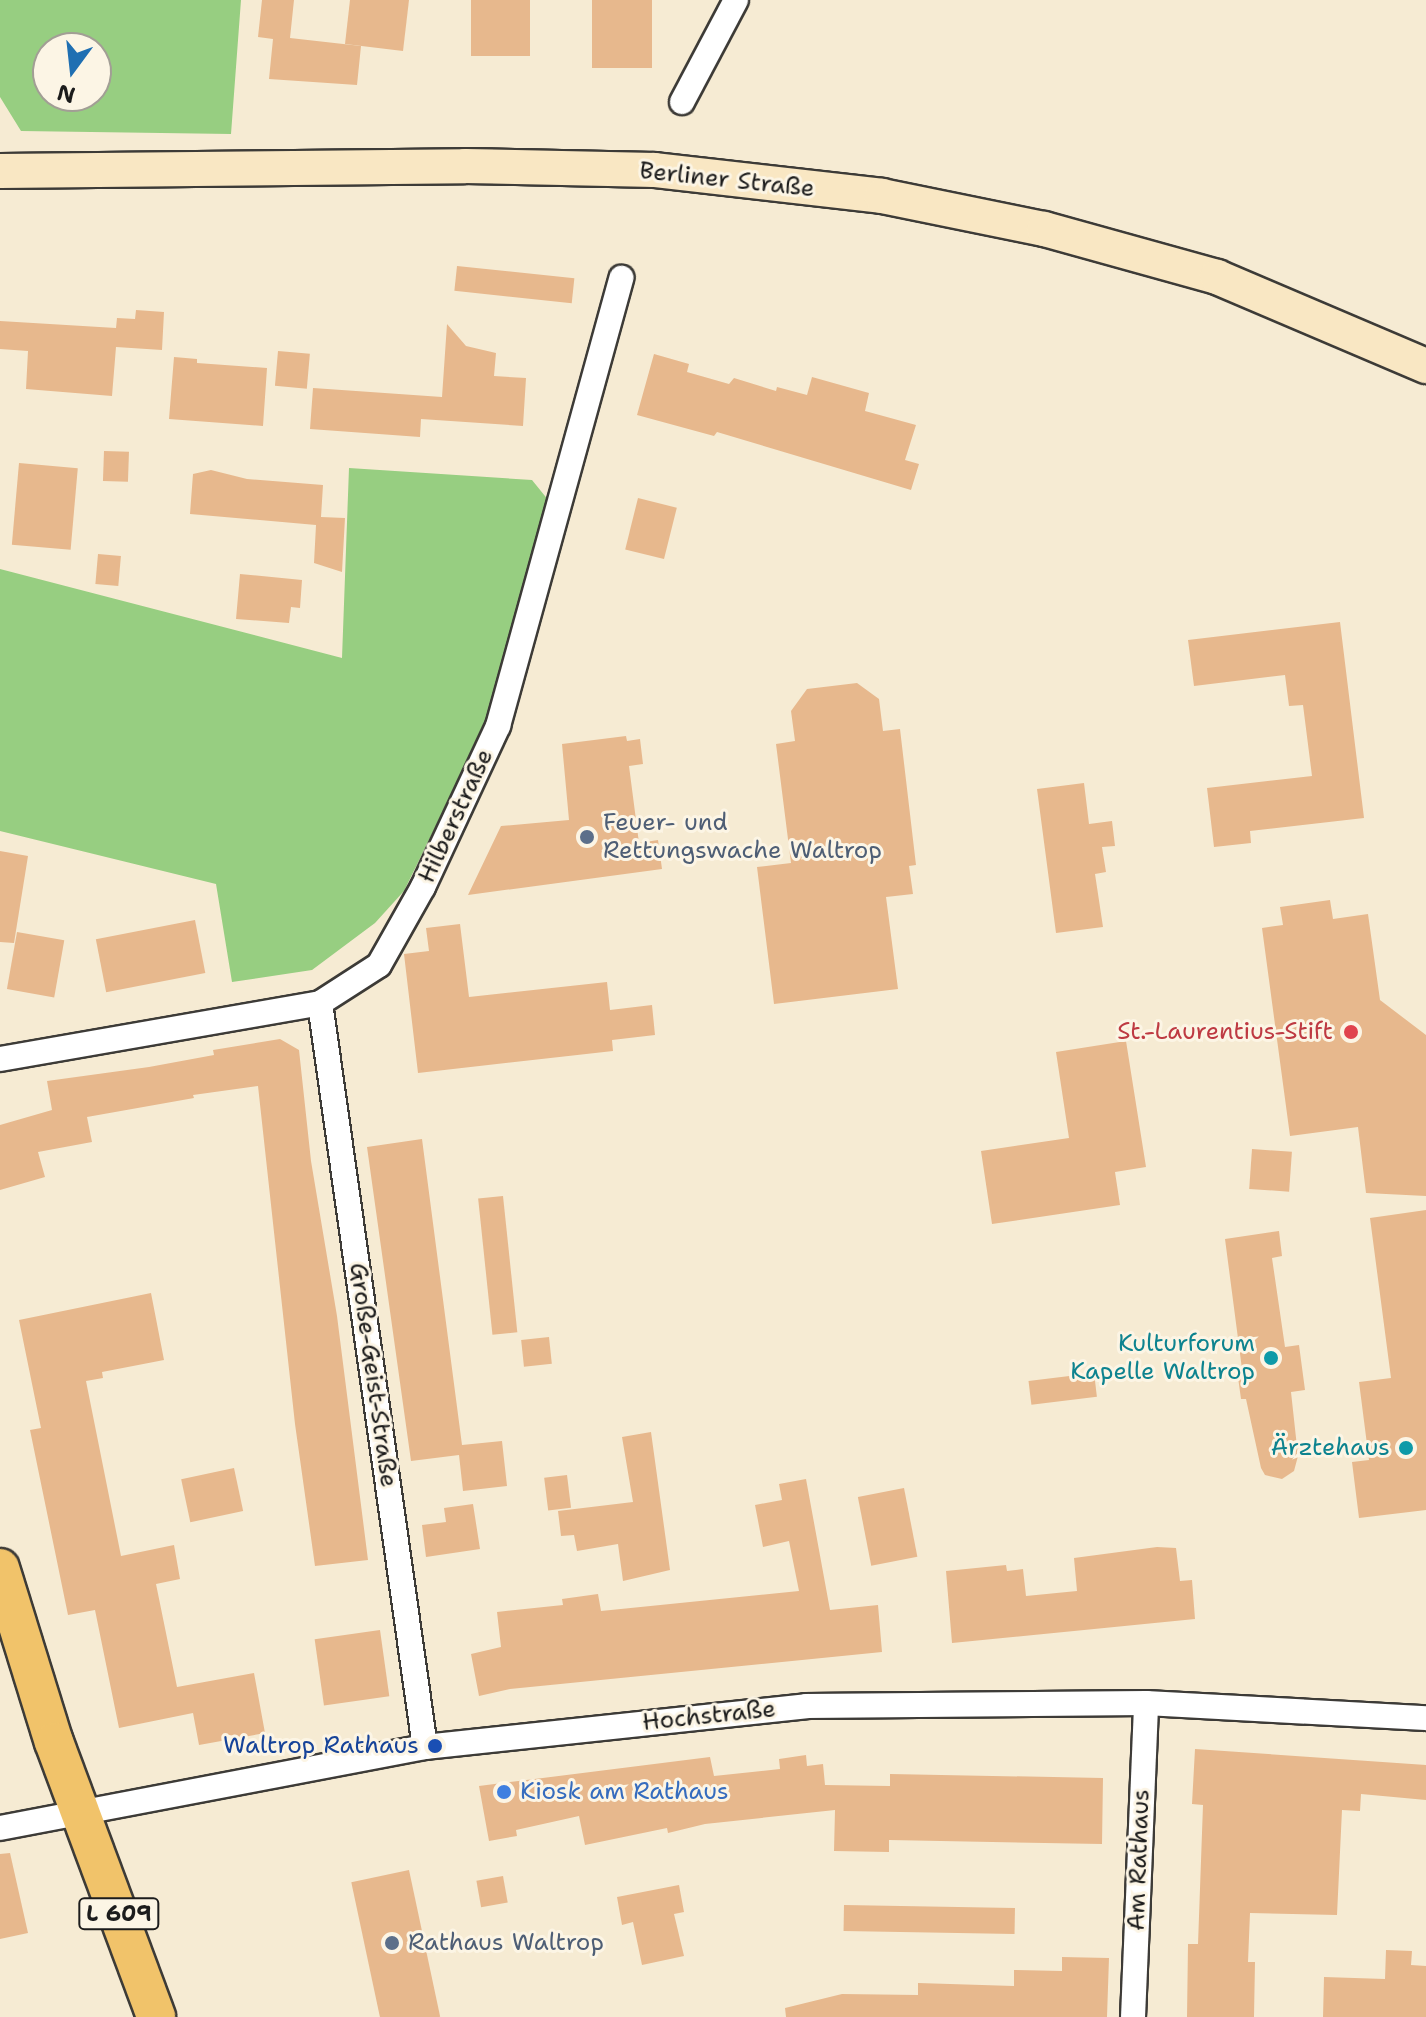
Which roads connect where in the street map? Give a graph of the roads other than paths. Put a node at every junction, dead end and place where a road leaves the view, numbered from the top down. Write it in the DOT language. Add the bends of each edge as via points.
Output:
graph roads {
  1 [pos="736,0"];
  2 [pos="682,102"];
  3 [pos="0,171"];
  4 [pos="621,278"];
  5 [pos="1426,366"];
  6 [pos="320,1003"];
  7 [pos="0,1059"];
  8 [pos="0,1568"];
  9 [pos="1146,1703"];
  10 [pos="1426,1718"];
  11 [pos="425,1747"];
  12 [pos="80,1811"];
  13 [pos="0,1828"];
  14 [pos="156,2017"];
  15 [pos="1133,2017"];
  1 -- 2 [label="street"];
  3 -- 5 [label="main road, Berliner Straße" via="465,166 655,170 882,196 1044,229 1217,277"];
  4 -- 6 [label="street, Hilberstraße" via="498,726 423,887 379,965"];
  6 -- 7 [label="street, Hilberstraße"];
  6 -- 11 [label="street, Große-Geist-Straße"];
  8 -- 12 [label="main road, L 609"];
  9 -- 10 [label="street, Hochstraße"];
  9 -- 11 [label="street, Hochstraße" via="806,1706"];
  9 -- 15 [label="street, Am Rathaus"];
  11 -- 12 [label="street, Hochstraße"];
  12 -- 13 [label="street, Hochstraße"];
  12 -- 14 [label="main road, L 609"];
}
